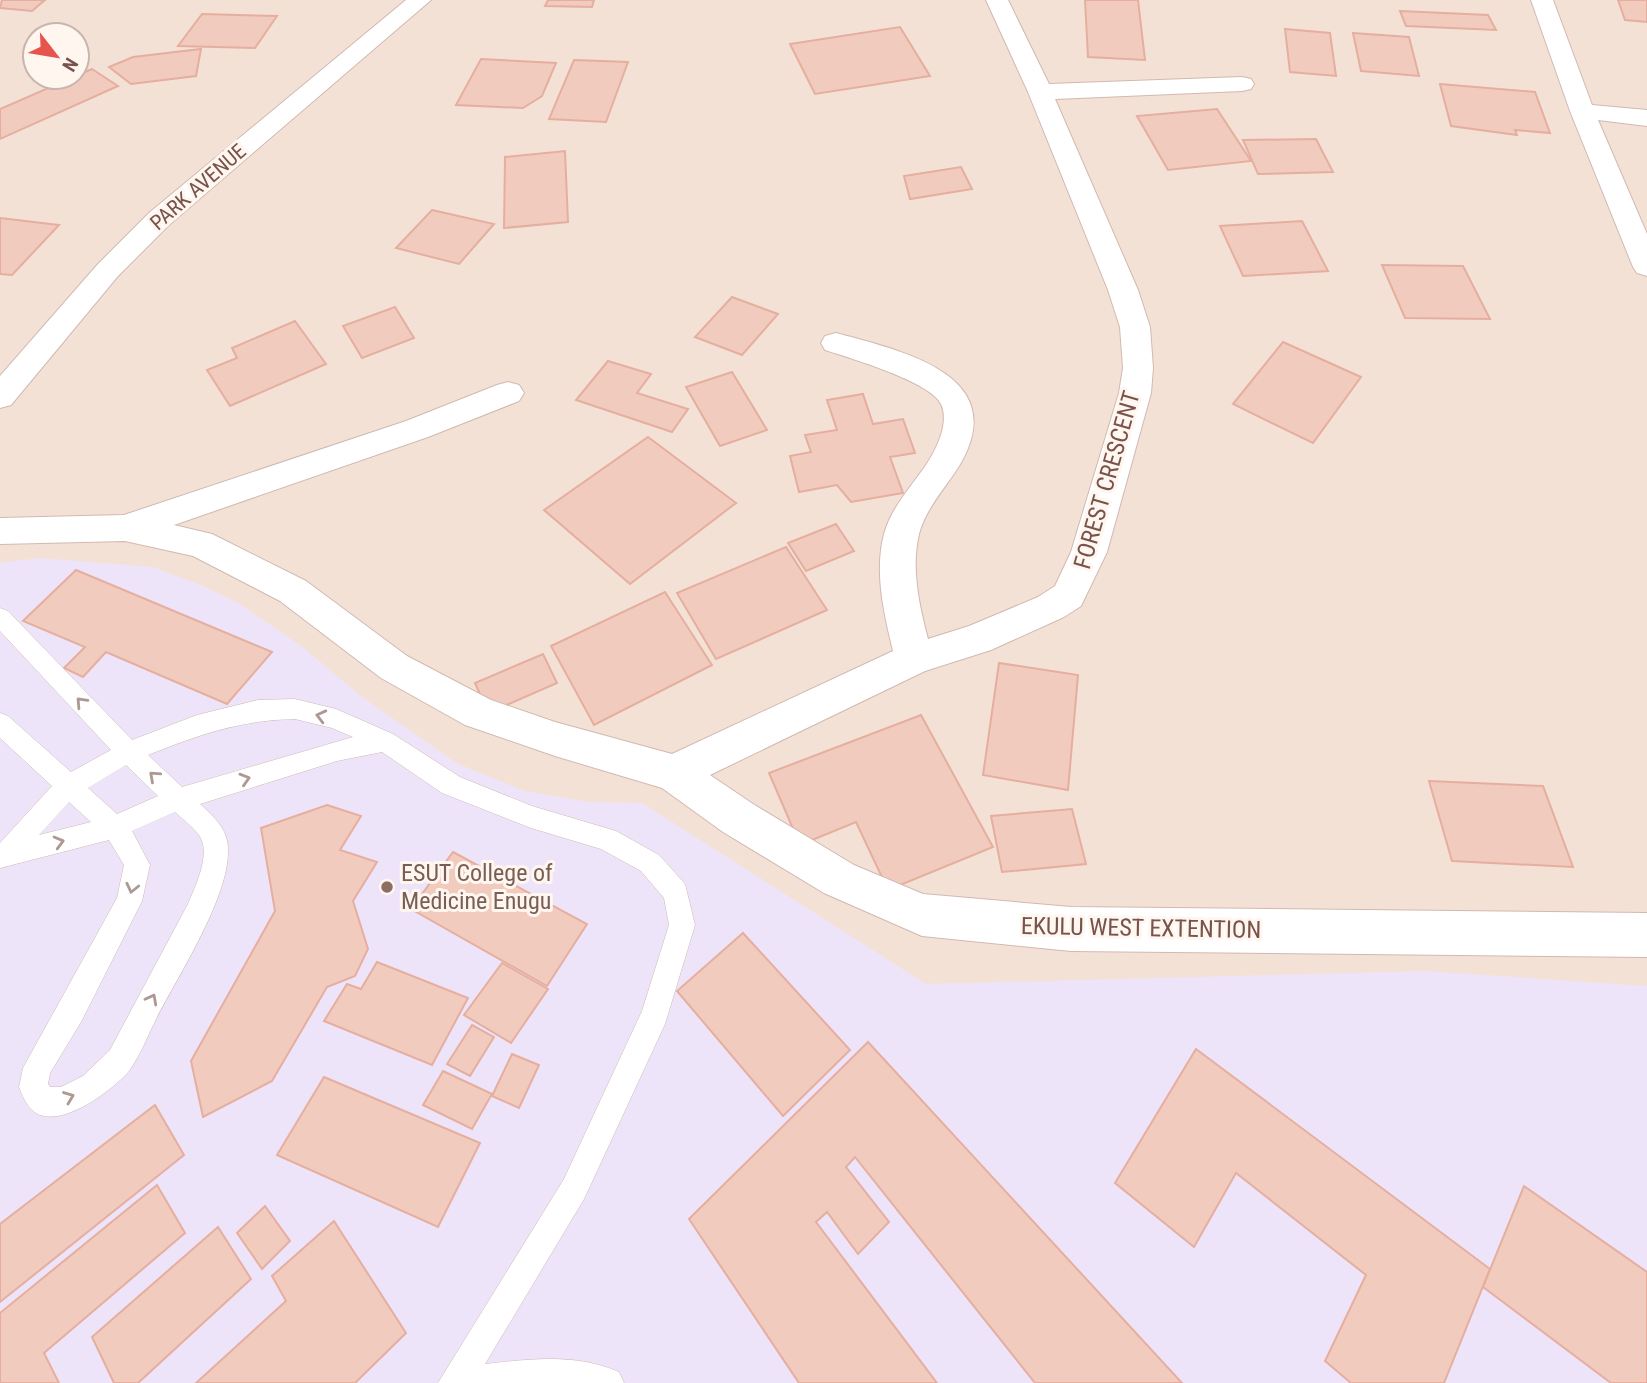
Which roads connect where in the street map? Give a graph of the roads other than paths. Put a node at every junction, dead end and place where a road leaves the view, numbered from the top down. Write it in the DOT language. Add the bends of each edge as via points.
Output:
graph roads {
  1 [pos="420,0"];
  2 [pos="997,0"];
  3 [pos="1542,0"];
  4 [pos="1242,84"];
  5 [pos="1040,92"];
  6 [pos="1582,111"];
  7 [pos="1647,118"];
  8 [pos="1647,267"];
  9 [pos="836,343"];
  10 [pos="508,393"];
  11 [pos="0,397"];
  12 [pos="125,528"];
  13 [pos="0,531"];
  14 [pos="0,617"];
  15 [pos="914,659"];
  16 [pos="0,723"];
  17 [pos="385,741"];
  18 [pos="128,752"];
  19 [pos="674,773"];
  20 [pos="67,787"];
  21 [pos="179,799"];
  22 [pos="114,827"];
  23 [pos="3,858"];
  24 [pos="1647,935"];
  25 [pos="454,1383"];
  26 [pos="461,1383"];
  27 [pos="608,1383"];
  1 -- 11 [label="street, PARK AVENUE" via="159,219 108,270"];
  2 -- 5 [label="street, FOREST CRESCENT"];
  3 -- 6 [label="street"];
  4 -- 5 [label="street"];
  5 -- 15 [label="street, FOREST CRESCENT" via="1135,327 1135,393 1089,552 1068,596 978,639"];
  6 -- 7 [label="street"];
  6 -- 8 [label="street"];
  9 -- 15 [label="street" via="942,385 957,406 959,431 947,460 910,514 898,559 902,610"];
  10 -- 12 [label="street" via="417,429"];
  12 -- 13 [label="street"];
  12 -- 19 [label="street, EKULU WEST EXTENTION" via="200,544 246,565 293,591 394,667 479,713"];
  18 -- 14 [label="lane, one-way"];
  15 -- 19 [label="street, FOREST CRESCENT"];
  16 -- 20 [label="lane"];
  17 -- 18 [label="lane, one-way" via="336,719 295,709 258,710 197,725"];
  21 -- 17 [label="lane, one-way"];
  17 -- 25 [label="lane" via="451,785 531,817 607,838 650,863 677,893 682,925 655,1014 574,1189"];
  18 -- 20 [label="lane"];
  21 -- 18 [label="lane, one-way"];
  19 -- 24 [label="street, EKULU WEST EXTENTION" via="839,879 922,915 1072,929"];
  20 -- 22 [label="lane"];
  20 -- 23 [label="lane"];
  21 -- 22 [label="lane"];
  22 -- 21 [label="lane, one-way" via="137,865 129,901 37,1068 33,1087 43,1101 63,1101 93,1086 120,1060 198,911 216,852 212,831"];
  23 -- 22 [label="lane, one-way"];
  26 -- 27 [label="lane" via="554,1373"];
}
